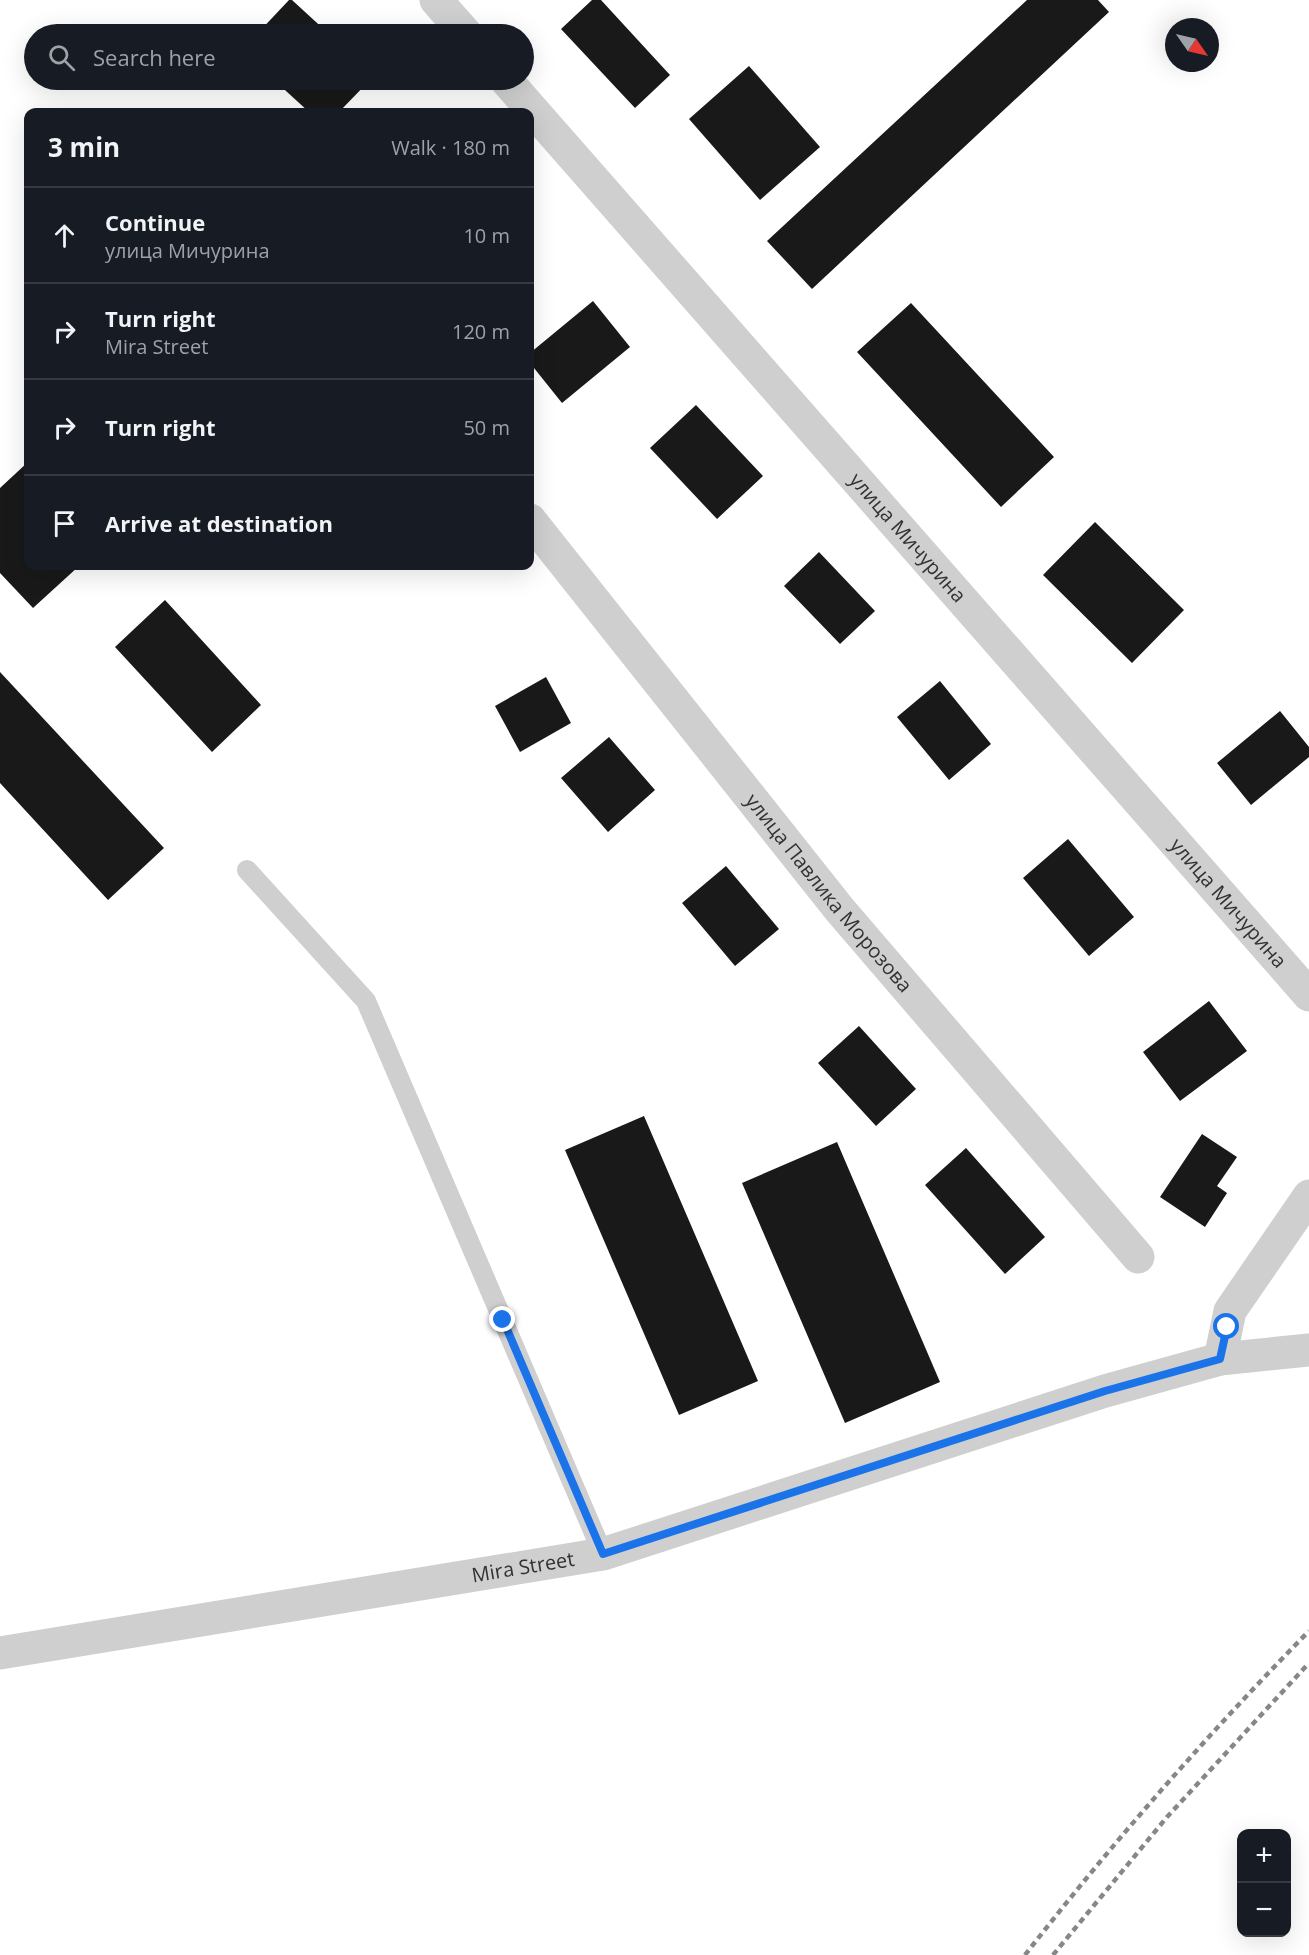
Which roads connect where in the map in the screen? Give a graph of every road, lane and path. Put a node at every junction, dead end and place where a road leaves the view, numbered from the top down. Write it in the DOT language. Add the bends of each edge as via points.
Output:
graph roads {
  1 [pos="436,0"];
  2 [pos="457,24"];
  3 [pos="515,90"];
  4 [pos="531,108"];
  5 [pos="534,112"];
  6 [pos="534,525"];
  7 [pos="247,870"];
  8 [pos="1309,995"];
  9 [pos="1309,1196"];
  10 [pos="1138,1257"];
  11 [pos="1309,1350"];
  12 [pos="1220,1359"];
  13 [pos="603,1554"];
  14 [pos="0,1653"];
  1 -- 2 [label="street"];
  3 -- 4 [label="street, улица Мичурина"];
  5 -- 8 [label="street, улица Мичурина"];
  6 -- 10 [label="street, улица Павлика Морозова" via="840,910"];
  7 -- 13 [label="lane" via="366,1001"];
  9 -- 12 [label="street" via="1230,1311"];
  11 -- 12 [label="street, Mira Street"];
  12 -- 13 [label="street, Mira Street" via="1072,1401"];
  13 -- 14 [label="street, Mira Street"];
}
